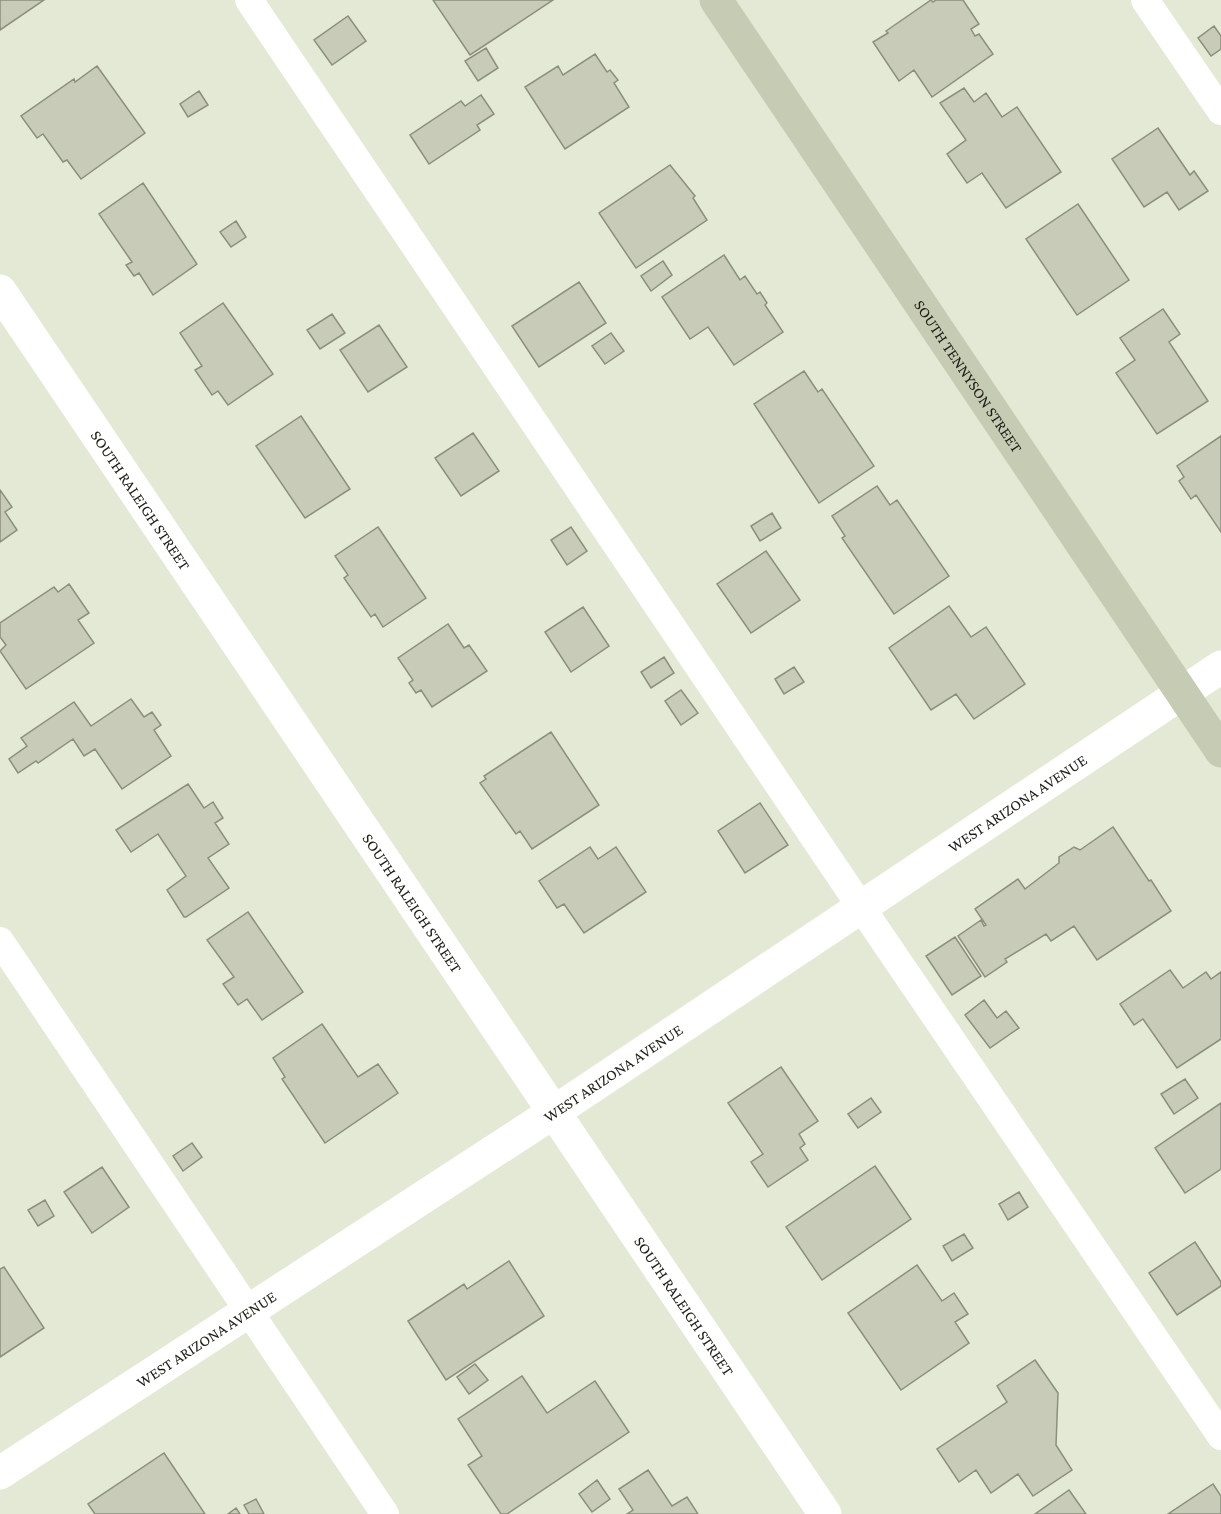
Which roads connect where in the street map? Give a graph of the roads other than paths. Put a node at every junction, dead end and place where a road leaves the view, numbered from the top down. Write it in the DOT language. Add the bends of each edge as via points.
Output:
graph roads {
  1 [pos="249,0"];
  2 [pos="716,0"];
  3 [pos="1145,0"];
  4 [pos="1221,111"];
  5 [pos="0,291"];
  6 [pos="1221,667"];
  7 [pos="1184,693"];
  8 [pos="1221,751"];
  9 [pos="861,907"];
  10 [pos="0,941"];
  11 [pos="554,1112"];
  12 [pos="248,1311"];
  13 [pos="1221,1436"];
  14 [pos="0,1473"];
  15 [pos="385,1514"];
  16 [pos="825,1514"];
  1 -- 9 [label="lane"];
  2 -- 7 [label="street, SOUTH TENNYSON STREET"];
  3 -- 4 [label="lane"];
  5 -- 11 [label="street, SOUTH RALEIGH STREET"];
  6 -- 7 [label="street, WEST ARIZONA AVENUE"];
  7 -- 8 [label="street, SOUTH TENNYSON STREET"];
  7 -- 9 [label="street, WEST ARIZONA AVENUE"];
  9 -- 11 [label="street, WEST ARIZONA AVENUE"];
  9 -- 13 [label="lane"];
  10 -- 12 [label="lane"];
  11 -- 12 [label="street, WEST ARIZONA AVENUE"];
  11 -- 16 [label="street, SOUTH RALEIGH STREET"];
  12 -- 14 [label="street, WEST ARIZONA AVENUE"];
  12 -- 15 [label="lane"];
}
